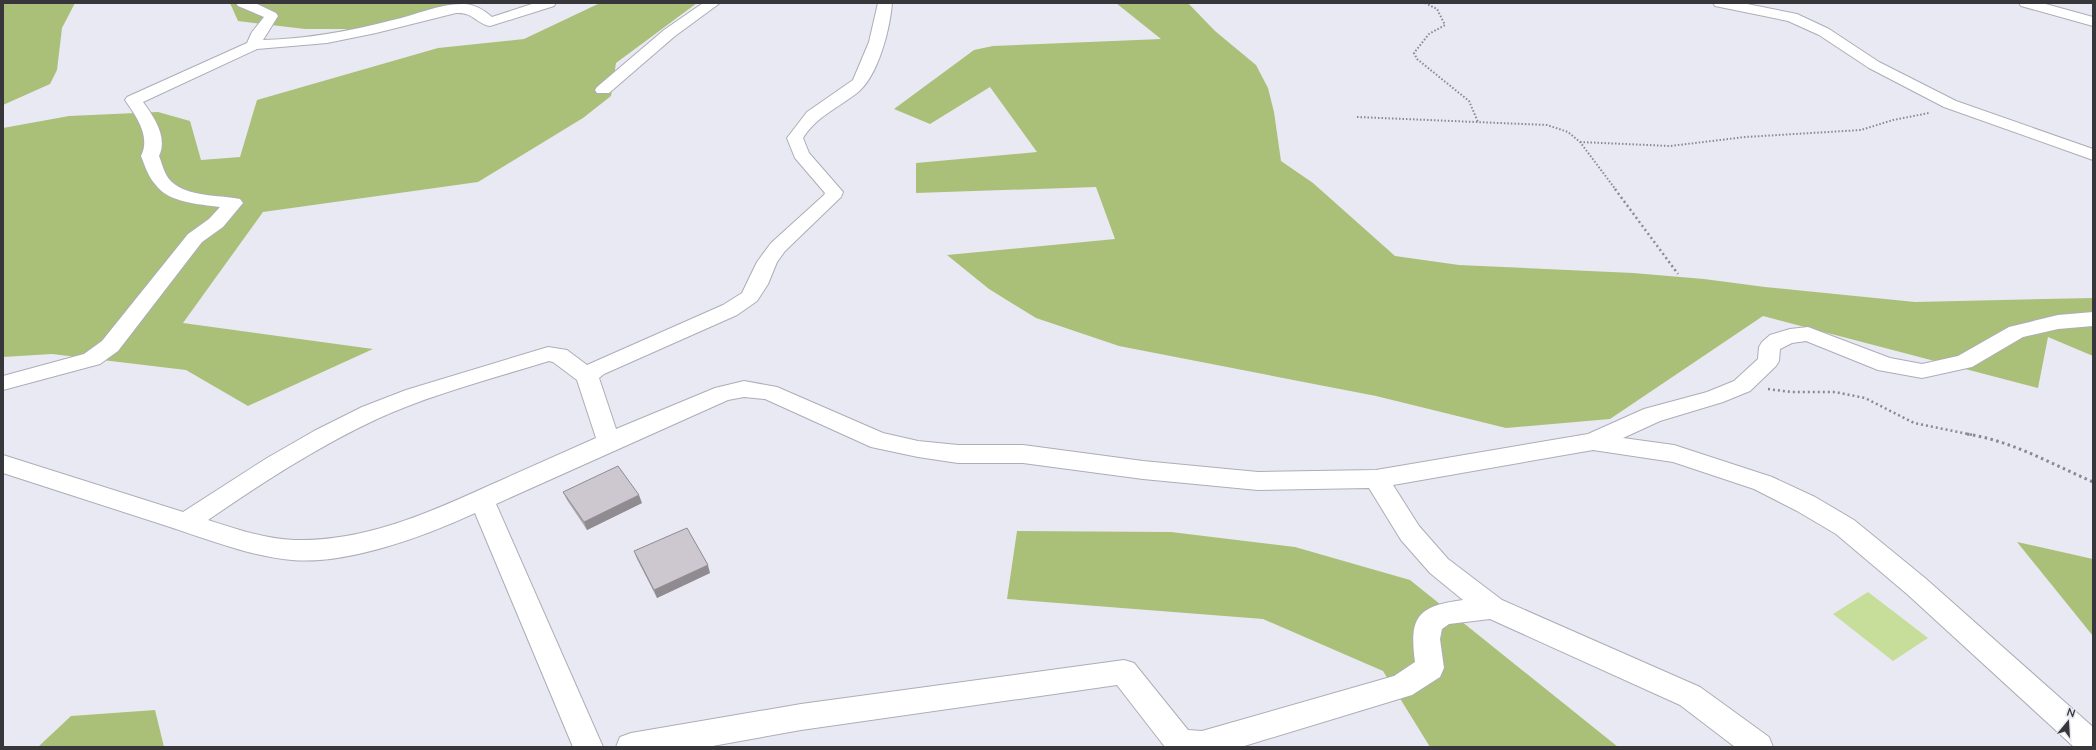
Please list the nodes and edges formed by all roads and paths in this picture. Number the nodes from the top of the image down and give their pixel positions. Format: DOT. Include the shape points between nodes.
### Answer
graph roads {
  1 [pos="243,3"];
  2 [pos="549,3"];
  3 [pos="713,3"];
  4 [pos="885,3"];
  5 [pos="1425,3"];
  6 [pos="1720,3"];
  7 [pos="2026,3"];
  8 [pos="2093,22"];
  9 [pos="254,45"];
  10 [pos="602,90"];
  11 [pos="1950,104"];
  12 [pos="1357,117"];
  13 [pos="1478,122"];
  14 [pos="1580,142"];
  15 [pos="2093,155"];
  16 [pos="1678,274"];
  17 [pos="2093,319"];
  18 [pos="587,376"];
  19 [pos="3,383"];
  20 [pos="1742,386"];
  21 [pos="609,442"];
  22 [pos="1593,442"];
  23 [pos="3,464"];
  24 [pos="1376,479"];
  25 [pos="2093,482"];
  26 [pos="482,500"];
  27 [pos="186,523"];
  28 [pos="1492,608"];
  29 [pos="2093,745"];
  30 [pos="588,747"];
  31 [pos="630,747"];
  32 [pos="1758,747"];
  1 -- 9 [label="street" via="271,16 258,30"];
  2 -- 9 [label="street" via="490,22 474,9 448,10 369,31 288,44"];
  3 -- 10 [label="street" via="667,33 624,74"];
  4 -- 18 [label="street" via="880,27 861,81 803,123 795,138 801,154 834,192 832,197 778,248 767,262 750,297 730,310 596,369"];
  5 -- 13 [label="path" via="1437,9 1445,24 1429,34 1414,53 1417,59 1469,101"];
  6 -- 11 [label="street" via="1792,17 1824,32 1874,65"];
  7 -- 8 [label="street"];
  9 -- 19 [label="street" via="133,100 141,110 152,136 154,147 150,156 162,182 171,190 193,198 234,203 216,223 195,238 110,346 92,359"];
  11 -- 14 [label="path" via="1934,112 1893,120 1861,130 1745,137 1670,146"];
  11 -- 15 [label="street"];
  12 -- 13 [label="path"];
  13 -- 14 [label="path" via="1547,125 1568,132"];
  14 -- 16 [label="path"];
  17 -- 20 [label="street" via="2058,322 2016,332 1964,362 1922,371 1886,365 1808,334 1790,336 1778,340 1770,347 1768,361"];
  18 -- 21 [label="street"];
  18 -- 27 [label="street" via="559,355 548,354 430,390 370,413 326,435 259,473"];
  20 -- 22 [label="street" via="1715,397 1652,415"];
  20 -- 25 [label="path" via="1791,392 1835,392 1865,398 1914,423 1992,439"];
  21 -- 24 [label="street" via="723,393 744,389 769,392 879,441 918,449 958,454 1023,454 1143,470 1258,481"];
  21 -- 26 [label="street"];
  22 -- 24 [label="street"];
  22 -- 29 [label="street" via="1674,454 1763,483 1845,527 1916,586"];
  23 -- 27 [label="street"];
  24 -- 28 [label="street" via="1410,533 1440,566"];
  26 -- 27 [label="street" via="392,534 337,548 293,550 246,542"];
  26 -- 30 [label="street"];
  28 -- 31 [label="street" via="1444,614 1429,623 1426,640 1430,668 1402,686 1202,745 1180,743 1124,672 801,717"];
  28 -- 32 [label="street" via="1690,696"];
}
